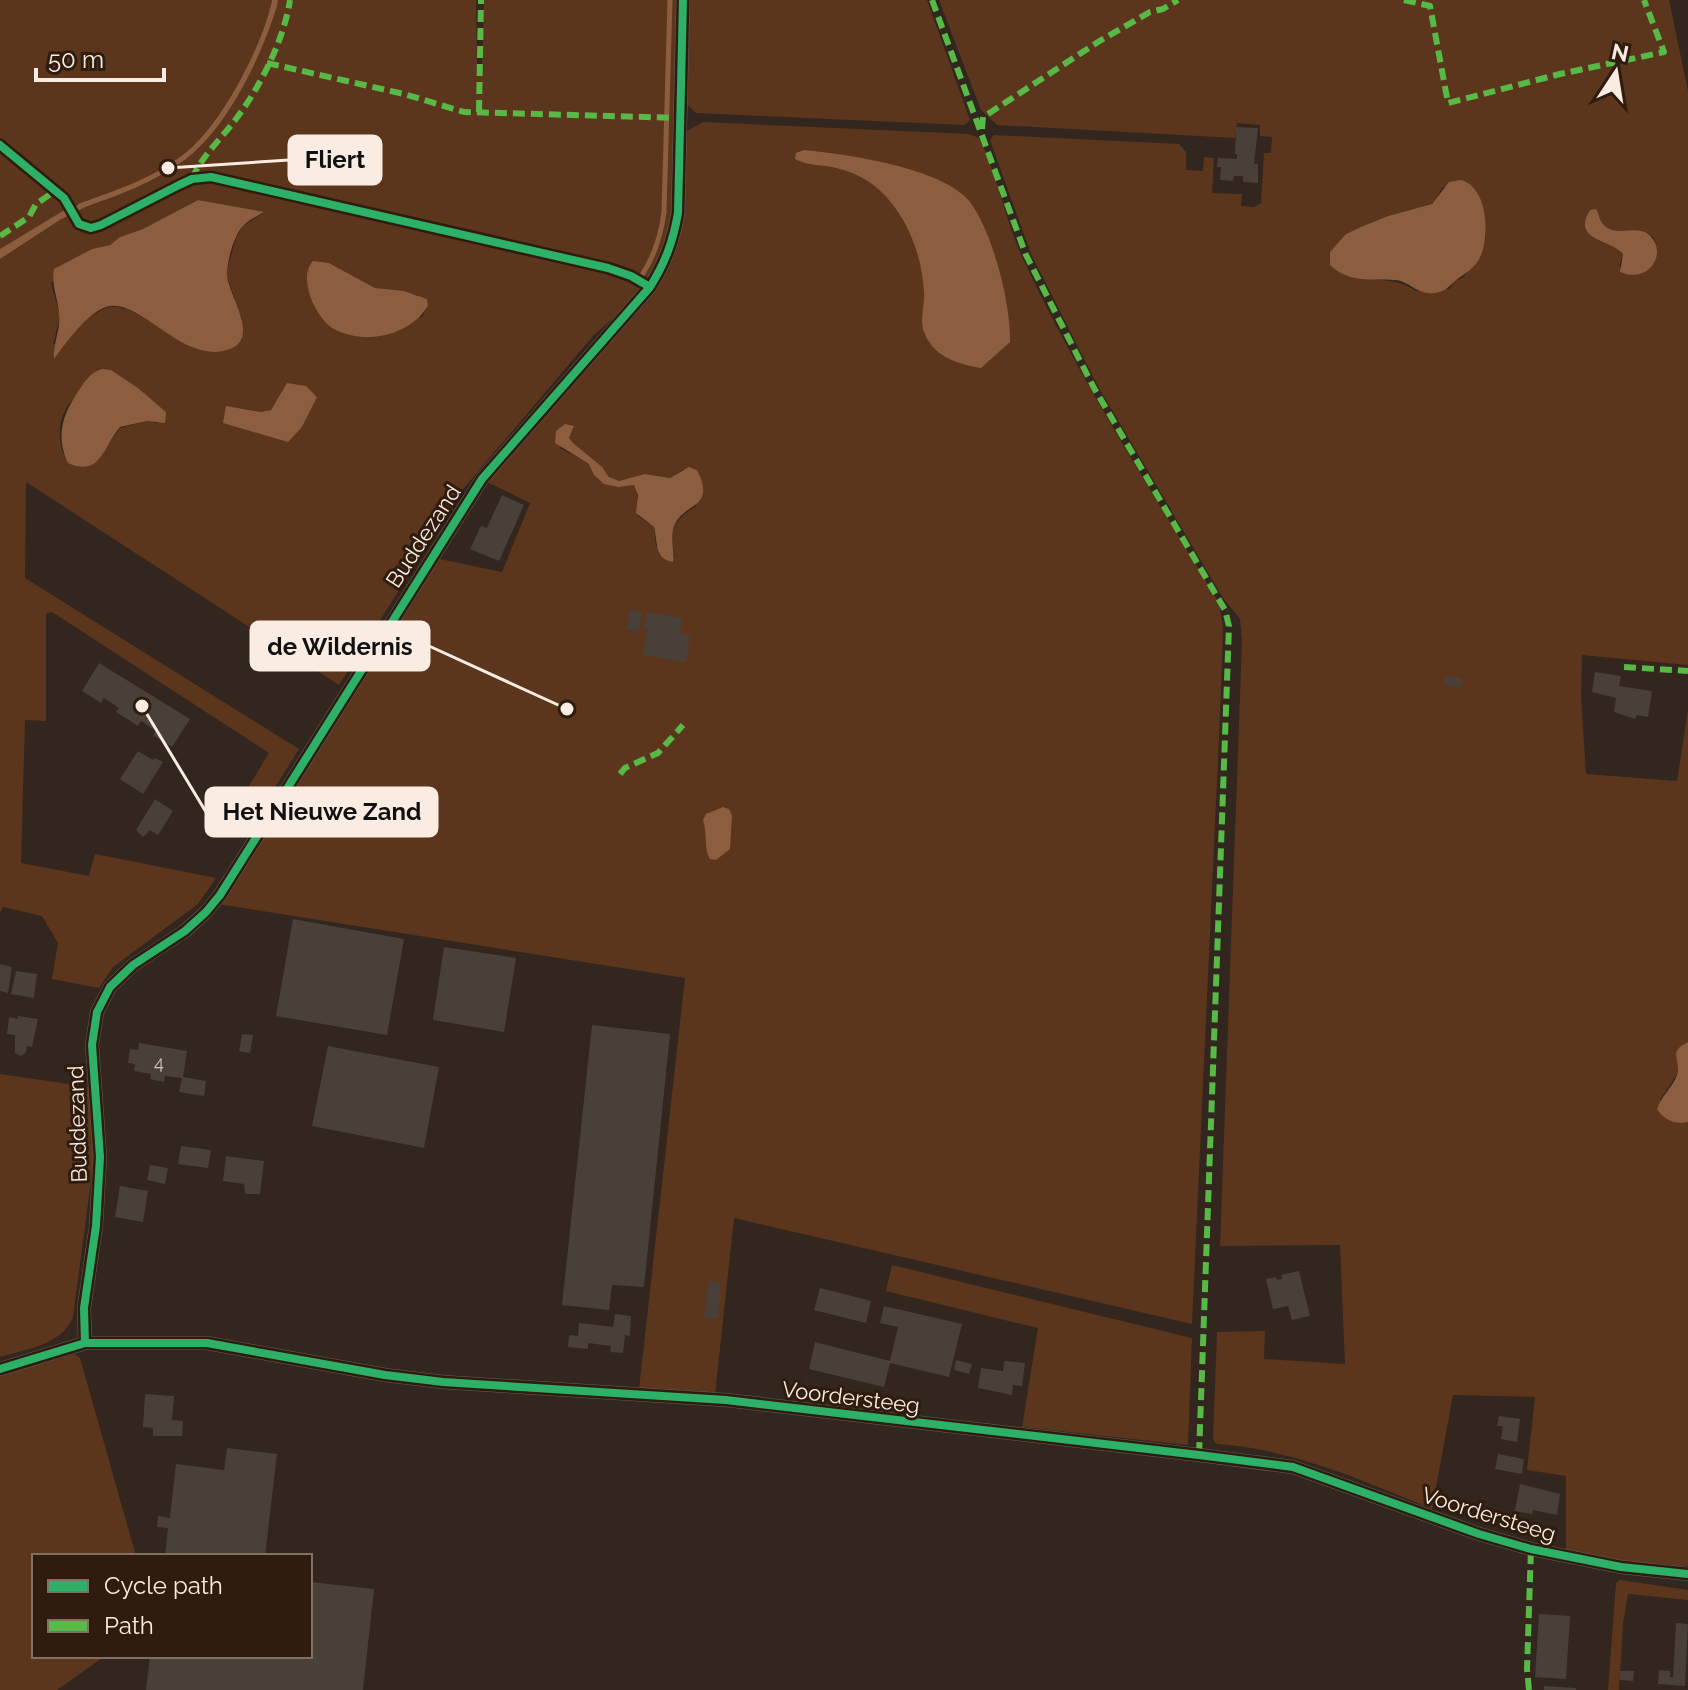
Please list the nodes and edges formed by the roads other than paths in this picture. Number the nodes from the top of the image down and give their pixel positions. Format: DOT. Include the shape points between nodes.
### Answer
graph roads {
  1 [pos="683,0"];
  2 [pos="85,1343"];
  3 [pos="0,1369"];
  4 [pos="1688,1574"];
  1 -- 2 [label="street, Buddezand" via="678,213 662,268 482,479 220,895 185,931 133,965 110,987 97,1012 92,1045 100,1157"];
  2 -- 3 [label="street, Voordersteeg"];
  2 -- 4 [label="street, Voordersteeg" via="207,1343 443,1382 726,1400 1293,1467 1531,1549"];
}
